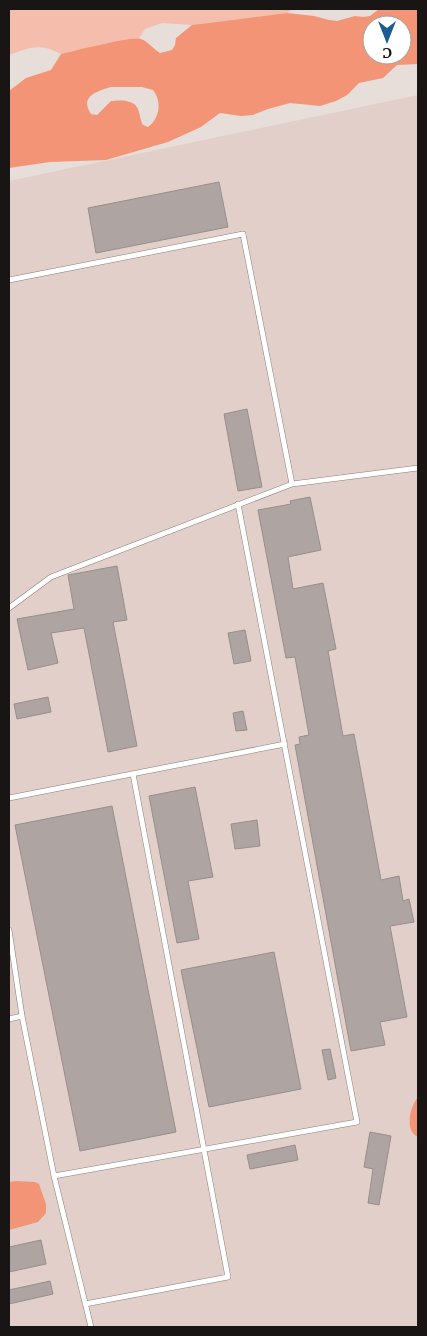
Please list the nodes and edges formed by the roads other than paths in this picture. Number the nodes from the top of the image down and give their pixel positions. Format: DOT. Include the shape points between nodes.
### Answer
graph roads {
  1 [pos="9,280"];
  2 [pos="418,468"];
  3 [pos="292,484"];
  4 [pos="238,504"];
  5 [pos="9,608"];
  6 [pos="284,744"];
  7 [pos="133,774"];
  8 [pos="9,798"];
  9 [pos="9,930"];
  10 [pos="22,1016"];
  11 [pos="9,1019"];
  12 [pos="204,1149"];
  13 [pos="54,1176"];
  14 [pos="86,1304"];
  15 [pos="91,1327"];
  1 -- 3 [label="lane" via="243,234"];
  2 -- 3 [label="lane"];
  3 -- 4 [label="lane"];
  4 -- 5 [label="lane" via="51,577"];
  4 -- 6 [label="lane"];
  6 -- 7 [label="lane"];
  6 -- 12 [label="lane" via="357,1122"];
  7 -- 8 [label="lane"];
  7 -- 12 [label="lane"];
  9 -- 10 [label="lane"];
  10 -- 11 [label="lane"];
  10 -- 13 [label="lane"];
  12 -- 13 [label="lane"];
  12 -- 14 [label="lane" via="228,1277"];
  13 -- 14 [label="lane"];
  14 -- 15 [label="lane"];
}
